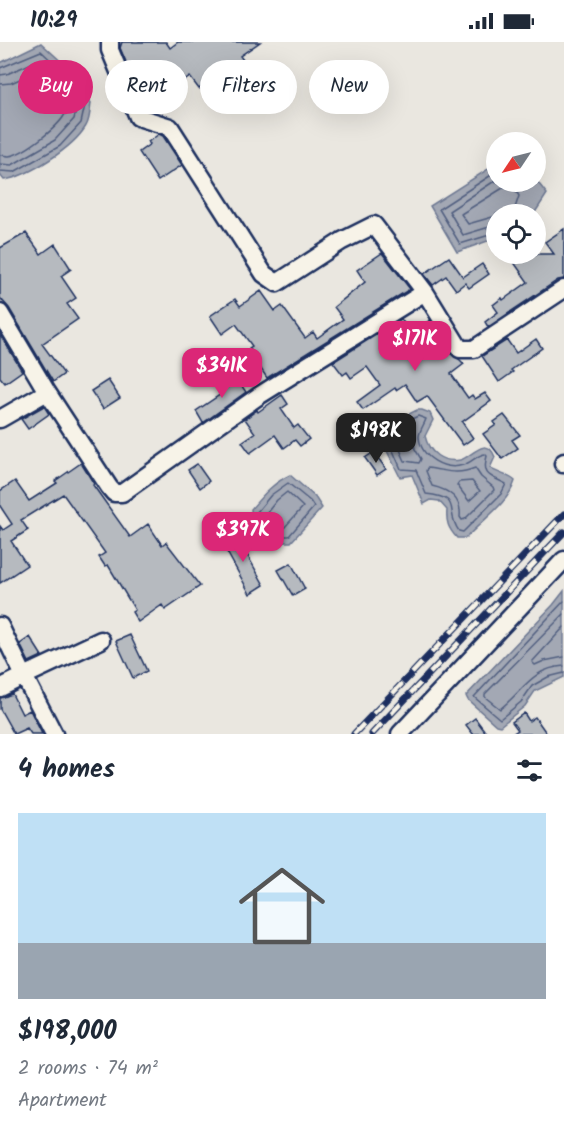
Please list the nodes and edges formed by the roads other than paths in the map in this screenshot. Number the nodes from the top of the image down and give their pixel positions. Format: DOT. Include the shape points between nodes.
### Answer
graph roads {
  1 [pos="110,42"];
  2 [pos="564,289"];
  3 [pos="425,292"];
  4 [pos="0,313"];
  5 [pos="47,392"];
  6 [pos="0,419"];
  7 [pos="564,560"];
  8 [pos="0,626"];
  9 [pos="101,640"];
  10 [pos="24,676"];
  11 [pos="0,688"];
  12 [pos="54,734"];
  13 [pos="400,734"];
  1 -- 3 [label="street" via="138,117 170,128 264,274 277,283 374,225"];
  2 -- 3 [label="street" via="474,349 460,349"];
  3 -- 5 [label="street" via="260,395 122,493 109,487"];
  4 -- 5 [label="street"];
  5 -- 6 [label="street"];
  7 -- 13 [label="street"];
  8 -- 10 [label="street"];
  9 -- 10 [label="street"];
  10 -- 11 [label="street"];
  10 -- 12 [label="street"];
}
